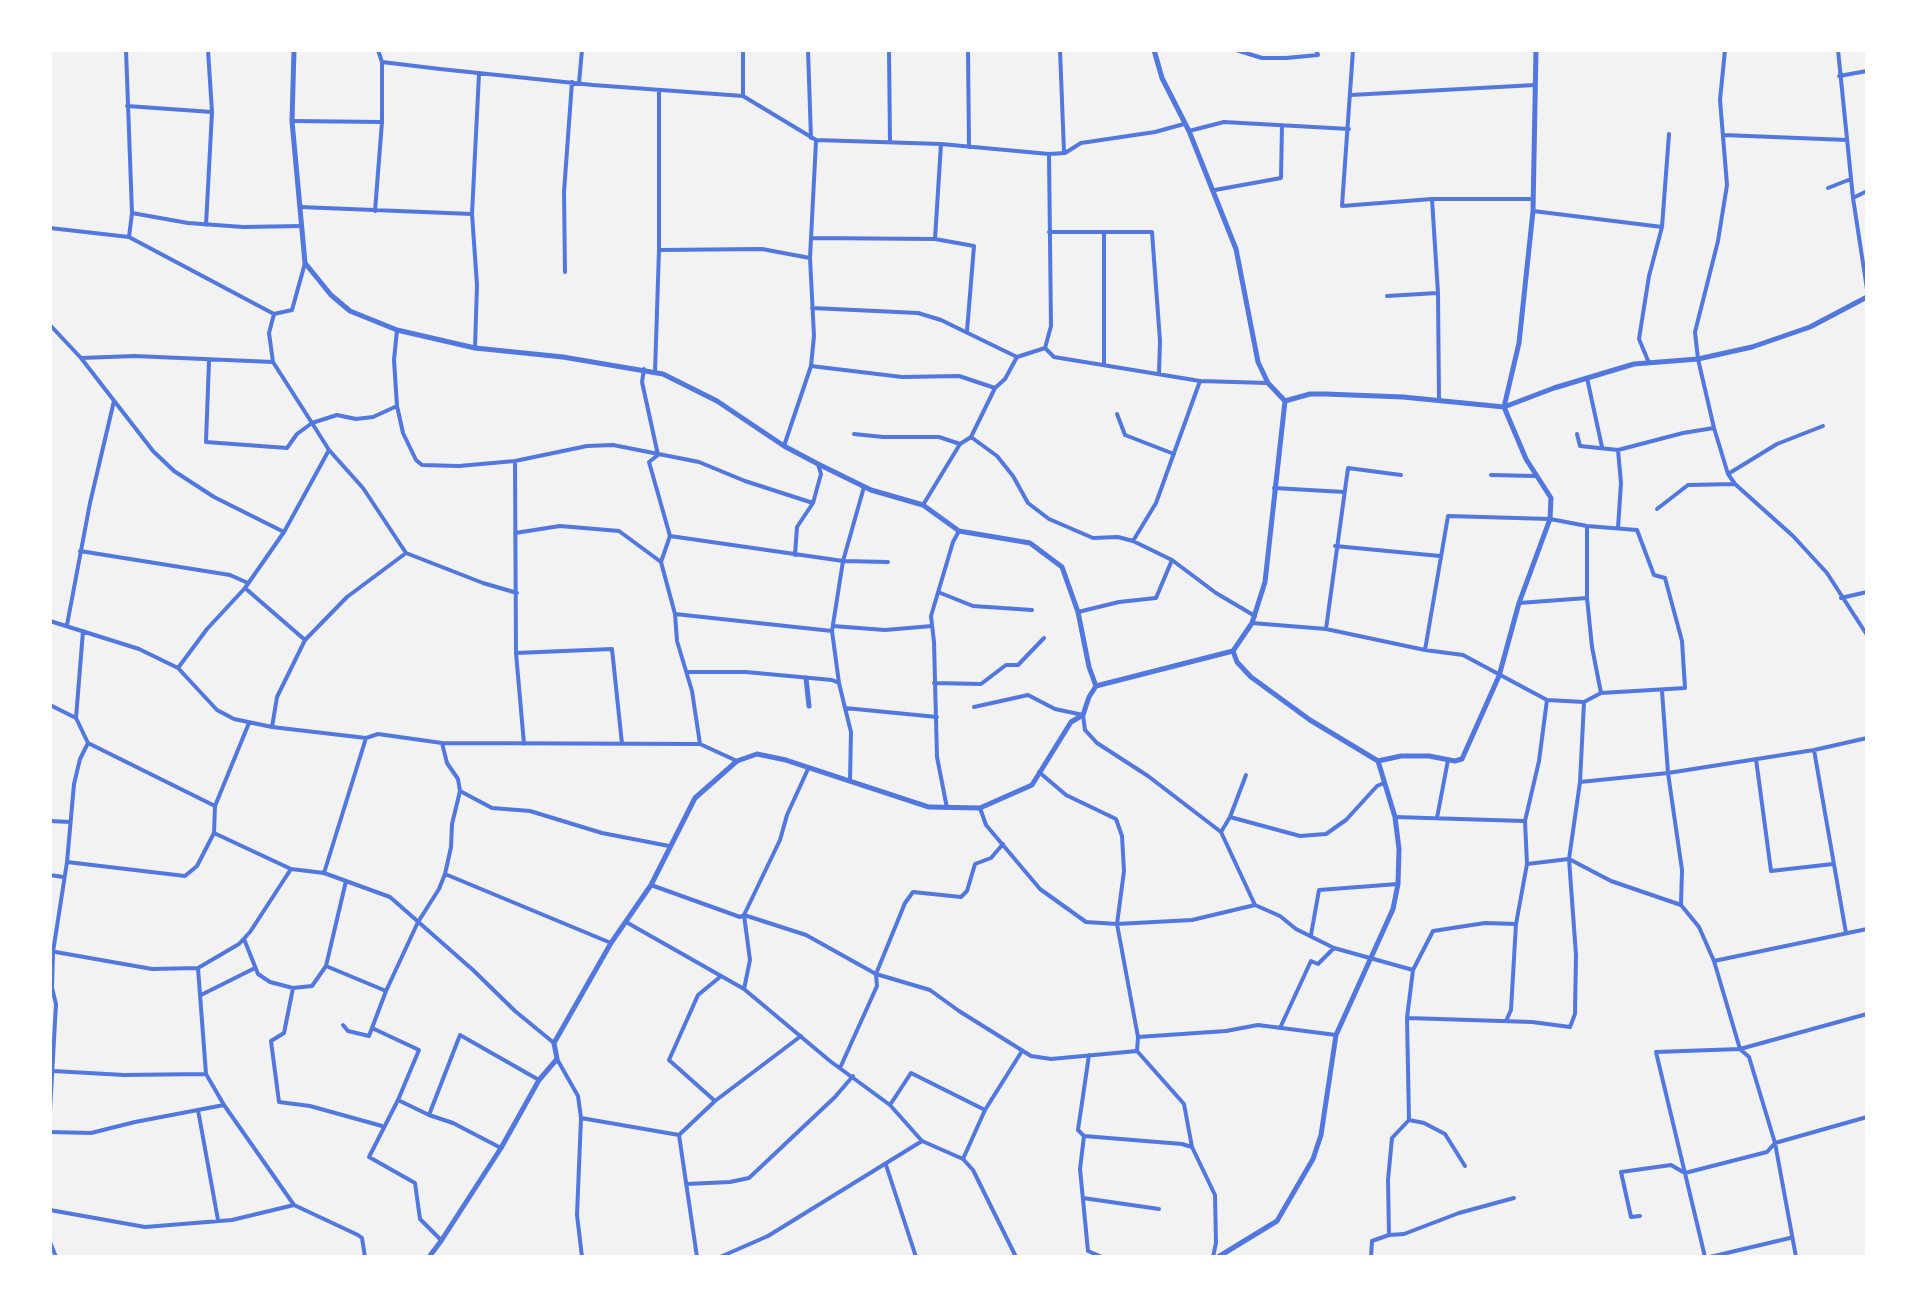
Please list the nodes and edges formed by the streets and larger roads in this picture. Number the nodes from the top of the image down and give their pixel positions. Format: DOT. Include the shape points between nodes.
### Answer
graph roads {
  1 [pos="126,50"];
  2 [pos="208,50"];
  3 [pos="294,50"];
  4 [pos="378,50"];
  5 [pos="582,50"];
  6 [pos="743,50"];
  7 [pos="808,50"];
  8 [pos="889,50"];
  9 [pos="968,50"];
  10 [pos="1060,50"];
  11 [pos="1154,50"];
  12 [pos="1236,50"];
  13 [pos="1316,50"];
  14 [pos="1353,50"];
  15 [pos="1536,50"];
  16 [pos="1725,50"];
  17 [pos="1838,50"];
  18 [pos="382,62"];
  19 [pos="1867,71"];
  20 [pos="479,73"];
  21 [pos="1839,76"];
  22 [pos="572,82"];
  23 [pos="579,83"];
  24 [pos="1535,85"];
  25 [pos="659,90"];
  26 [pos="1351,95"];
  27 [pos="743,96"];
  28 [pos="127,106"];
  29 [pos="212,112"];
  30 [pos="292,121"];
  31 [pos="382,122"];
  32 [pos="1184,124"];
  33 [pos="1282,125"];
  34 [pos="1349,129"];
  35 [pos="1189,131"];
  36 [pos="1669,134"];
  37 [pos="1724,135"];
  38 [pos="813,139"];
  39 [pos="1847,140"];
  40 [pos="890,142"];
  41 [pos="941,144"];
  42 [pos="969,147"];
  43 [pos="1065,153"];
  44 [pos="1049,154"];
  45 [pos="1851,179"];
  46 [pos="1828,188"];
  47 [pos="1215,190"];
  48 [pos="1867,191"];
  49 [pos="1853,198"];
  50 [pos="1432,199"];
  51 [pos="1533,199"];
  52 [pos="300,207"];
  53 [pos="375,211"];
  54 [pos="1533,211"];
  55 [pos="132,213"];
  56 [pos="472,214"];
  57 [pos="206,225"];
  58 [pos="301,226"];
  59 [pos="1662,227"];
  60 [pos="50,228"];
  61 [pos="1049,232"];
  62 [pos="1104,233"];
  63 [pos="129,237"];
  64 [pos="811,238"];
  65 [pos="935,239"];
  66 [pos="659,250"];
  67 [pos="810,258"];
  68 [pos="305,263"];
  69 [pos="565,272"];
  70 [pos="1867,289"];
  71 [pos="1438,293"];
  72 [pos="1387,296"];
  73 [pos="1867,297"];
  74 [pos="812,308"];
  75 [pos="274,314"];
  76 [pos="50,325"];
  77 [pos="397,330"];
  78 [pos="967,333"];
  79 [pos="475,348"];
  80 [pos="1045,348"];
  81 [pos="1017,357"];
  82 [pos="81,358"];
  83 [pos="1698,359"];
  84 [pos="209,361"];
  85 [pos="273,362"];
  86 [pos="1649,363"];
  87 [pos="1104,365"];
  88 [pos="811,366"];
  89 [pos="644,369"];
  90 [pos="655,372"];
  91 [pos="1159,374"];
  92 [pos="1587,378"];
  93 [pos="1200,381"];
  94 [pos="1268,383"];
  95 [pos="995,388"];
  96 [pos="114,400"];
  97 [pos="1285,401"];
  98 [pos="1439,401"];
  99 [pos="397,406"];
  100 [pos="1504,407"];
  101 [pos="1117,414"];
  102 [pos="312,423"];
  103 [pos="1823,426"];
  104 [pos="1714,428"];
  105 [pos="854,434"];
  106 [pos="1577,434"];
  107 [pos="971,437"];
  108 [pos="960,444"];
  109 [pos="784,446"];
  110 [pos="1602,447"];
  111 [pos="329,450"];
  112 [pos="1618,450"];
  113 [pos="1174,454"];
  114 [pos="658,455"];
  115 [pos="515,461"];
  116 [pos="818,464"];
  117 [pos="1728,474"];
  118 [pos="1401,475"];
  119 [pos="1491,475"];
  120 [pos="1535,476"];
  121 [pos="1735,484"];
  122 [pos="864,487"];
  123 [pos="1274,488"];
  124 [pos="1344,492"];
  125 [pos="813,503"];
  126 [pos="923,505"];
  127 [pos="1657,509"];
  128 [pos="1550,519"];
  129 [pos="1587,526"];
  130 [pos="1618,528"];
  131 [pos="959,531"];
  132 [pos="284,532"];
  133 [pos="515,533"];
  134 [pos="670,536"];
  135 [pos="1133,541"];
  136 [pos="1335,546"];
  137 [pos="80,551"];
  138 [pos="406,553"];
  139 [pos="795,555"];
  140 [pos="1440,556"];
  141 [pos="1172,560"];
  142 [pos="843,561"];
  143 [pos="661,562"];
  144 [pos="888,562"];
  145 [pos="246,585"];
  146 [pos="938,592"];
  147 [pos="1867,592"];
  148 [pos="517,593"];
  149 [pos="1587,598"];
  150 [pos="1841,598"];
  151 [pos="1519,603"];
  152 [pos="1032,610"];
  153 [pos="1078,612"];
  154 [pos="675,614"];
  155 [pos="1253,619"];
  156 [pos="50,621"];
  157 [pos="67,625"];
  158 [pos="932,626"];
  159 [pos="833,629"];
  160 [pos="1326,629"];
  161 [pos="83,631"];
  162 [pos="1867,635"];
  163 [pos="1044,638"];
  164 [pos="305,640"];
  165 [pos="1425,650"];
  166 [pos="1233,651"];
  167 [pos="516,653"];
  168 [pos="178,668"];
  169 [pos="688,672"];
  170 [pos="1499,676"];
  171 [pos="806,678"];
  172 [pos="839,683"];
  173 [pos="934,683"];
  174 [pos="1096,686"];
  175 [pos="1662,691"];
  176 [pos="1601,693"];
  177 [pos="1547,700"];
  178 [pos="1584,702"];
  179 [pos="50,705"];
  180 [pos="809,706"];
  181 [pos="974,707"];
  182 [pos="845,708"];
  183 [pos="1083,715"];
  184 [pos="937,717"];
  185 [pos="76,718"];
  186 [pos="249,723"];
  187 [pos="272,727"];
  188 [pos="366,738"];
  189 [pos="1867,738"];
  190 [pos="88,743"];
  191 [pos="442,743"];
  192 [pos="524,744"];
  193 [pos="622,744"];
  194 [pos="700,744"];
  195 [pos="1814,750"];
  196 [pos="1756,759"];
  197 [pos="1448,760"];
  198 [pos="737,761"];
  199 [pos="1378,761"];
  200 [pos="808,769"];
  201 [pos="1039,772"];
  202 [pos="1668,773"];
  203 [pos="1246,775"];
  204 [pos="850,782"];
  205 [pos="1580,782"];
  206 [pos="1384,783"];
  207 [pos="460,791"];
  208 [pos="215,806"];
  209 [pos="947,808"];
  210 [pos="980,808"];
  211 [pos="1230,817"];
  212 [pos="1395,817"];
  213 [pos="1437,818"];
  214 [pos="50,821"];
  215 [pos="1525,821"];
  216 [pos="70,822"];
  217 [pos="1221,832"];
  218 [pos="214,833"];
  219 [pos="1003,844"];
  220 [pos="669,846"];
  221 [pos="1569,859"];
  222 [pos="67,862"];
  223 [pos="1527,864"];
  224 [pos="1833,864"];
  225 [pos="291,869"];
  226 [pos="324,873"];
  227 [pos="445,874"];
  228 [pos="50,875"];
  229 [pos="64,877"];
  230 [pos="346,881"];
  231 [pos="1398,884"];
  232 [pos="651,885"];
  233 [pos="1255,905"];
  234 [pos="1681,905"];
  235 [pos="744,915"];
  236 [pos="418,922"];
  237 [pos="626,922"];
  238 [pos="1117,924"];
  239 [pos="1516,924"];
  240 [pos="1867,929"];
  241 [pos="1846,933"];
  242 [pos="1311,935"];
  243 [pos="244,939"];
  244 [pos="611,943"];
  245 [pos="1334,948"];
  246 [pos="52,951"];
  247 [pos="1372,957"];
  248 [pos="1714,961"];
  249 [pos="326,966"];
  250 [pos="198,968"];
  251 [pos="255,968"];
  252 [pos="1413,970"];
  253 [pos="876,974"];
  254 [pos="720,977"];
  255 [pos="293,988"];
  256 [pos="744,989"];
  257 [pos="386,991"];
  258 [pos="201,995"];
  259 [pos="1867,1014"];
  260 [pos="1407,1018"];
  261 [pos="1506,1021"];
  262 [pos="343,1025"];
  263 [pos="372,1028"];
  264 [pos="1280,1028"];
  265 [pos="1336,1035"];
  266 [pos="801,1036"];
  267 [pos="1138,1037"];
  268 [pos="554,1043"];
  269 [pos="1740,1049"];
  270 [pos="1022,1051"];
  271 [pos="1137,1051"];
  272 [pos="1089,1055"];
  273 [pos="557,1059"];
  274 [pos="840,1068"];
  275 [pos="53,1071"];
  276 [pos="206,1074"];
  277 [pos="853,1076"];
  278 [pos="539,1080"];
  279 [pos="398,1100"];
  280 [pos="715,1101"];
  281 [pos="224,1105"];
  282 [pos="890,1105"];
  283 [pos="198,1110"];
  284 [pos="985,1110"];
  285 [pos="50,1111"];
  286 [pos="429,1115"];
  287 [pos="1867,1117"];
  288 [pos="581,1118"];
  289 [pos="1409,1120"];
  290 [pos="383,1126"];
  291 [pos="50,1132"];
  292 [pos="679,1135"];
  293 [pos="1084,1136"];
  294 [pos="922,1141"];
  295 [pos="1775,1143"];
  296 [pos="1192,1147"];
  297 [pos="501,1148"];
  298 [pos="963,1159"];
  299 [pos="886,1165"];
  300 [pos="1465,1166"];
  301 [pos="1685,1173"];
  302 [pos="686,1184"];
  303 [pos="1083,1198"];
  304 [pos="1514,1198"];
  305 [pos="294,1205"];
  306 [pos="1159,1209"];
  307 [pos="50,1210"];
  308 [pos="1640,1216"];
  309 [pos="218,1220"];
  310 [pos="1389,1235"];
  311 [pos="1791,1238"];
  312 [pos="441,1241"];
  313 [pos="50,1242"];
  314 [pos="56,1257"];
  315 [pos="365,1257"];
  316 [pos="429,1257"];
  317 [pos="582,1257"];
  318 [pos="697,1257"];
  319 [pos="720,1257"];
  320 [pos="916,1257"];
  321 [pos="1016,1257"];
  322 [pos="1102,1257"];
  323 [pos="1215,1257"];
  324 [pos="1371,1257"];
  325 [pos="1708,1257"];
  326 [pos="1796,1257"];
  1 -- 28 [label="street"];
  2 -- 29 [label="street"];
  3 -- 30 [label="street"];
  4 -- 18 [label="street"];
  5 -- 23 [label="street"];
  6 -- 27 [label="street"];
  7 -- 38 [label="street"];
  8 -- 40 [label="street"];
  9 -- 42 [label="street"];
  10 -- 43 [label="street"];
  11 -- 32 [label="street"];
  12 -- 13 [label="street" via="1272,58 1318,55"];
  14 -- 26 [label="street"];
  15 -- 24 [label="street"];
  16 -- 37 [label="street" via="1720,100"];
  17 -- 21 [label="street"];
  18 -- 20 [label="street"];
  18 -- 31 [label="street"];
  19 -- 21 [label="street"];
  20 -- 22 [label="street"];
  20 -- 56 [label="street"];
  21 -- 39 [label="street"];
  22 -- 23 [label="street"];
  22 -- 69 [label="street"];
  23 -- 25 [label="street"];
  24 -- 26 [label="street"];
  24 -- 51 [label="street"];
  25 -- 27 [label="street"];
  25 -- 66 [label="street"];
  26 -- 34 [label="street"];
  27 -- 38 [label="street"];
  28 -- 29 [label="street"];
  28 -- 55 [label="street"];
  29 -- 57 [label="street"];
  30 -- 31 [label="street"];
  30 -- 52 [label="street"];
  31 -- 53 [label="street"];
  32 -- 35 [label="street"];
  32 -- 43 [label="street" via="1081,143"];
  33 -- 34 [label="street"];
  33 -- 35 [label="street" via="1224,122"];
  33 -- 47 [label="street" via="1281,178"];
  34 -- 50 [label="street" via="1342,206"];
  35 -- 47 [label="street"];
  36 -- 59 [label="street"];
  37 -- 39 [label="street"];
  37 -- 83 [label="street" via="1727,185 1695,332"];
  38 -- 40 [label="street"];
  38 -- 64 [label="street"];
  39 -- 45 [label="street"];
  40 -- 41 [label="street"];
  41 -- 42 [label="street"];
  41 -- 65 [label="street"];
  42 -- 44 [label="street"];
  43 -- 44 [label="street"];
  44 -- 61 [label="street"];
  45 -- 46 [label="street"];
  45 -- 49 [label="street"];
  47 -- 94 [label="street" via="1236,249 1258,362"];
  48 -- 49 [label="street"];
  49 -- 70 [label="street"];
  50 -- 51 [label="street"];
  50 -- 71 [label="street"];
  51 -- 54 [label="street"];
  52 -- 53 [label="street"];
  52 -- 58 [label="street"];
  53 -- 56 [label="street"];
  54 -- 59 [label="street"];
  54 -- 100 [label="street" via="1519,343"];
  55 -- 57 [label="street"];
  55 -- 63 [label="street"];
  56 -- 79 [label="street"];
  57 -- 58 [label="street"];
  58 -- 68 [label="street"];
  59 -- 86 [label="street" via="1639,339"];
  60 -- 63 [label="street"];
  61 -- 62 [label="street"];
  61 -- 80 [label="street" via="1051,326"];
  62 -- 87 [label="street"];
  62 -- 91 [label="street" via="1152,232"];
  63 -- 75 [label="street"];
  64 -- 65 [label="street"];
  64 -- 67 [label="street"];
  65 -- 78 [label="street" via="974,246"];
  66 -- 67 [label="street" via="762,249"];
  66 -- 90 [label="street"];
  67 -- 74 [label="street"];
  68 -- 75 [label="street" via="292,310"];
  68 -- 77 [label="street" via="350,311"];
  71 -- 72 [label="street"];
  71 -- 98 [label="street"];
  73 -- 83 [label="street" via="1810,327"];
  74 -- 78 [label="street" via="918,313"];
  74 -- 88 [label="street"];
  75 -- 85 [label="street" via="269,333"];
  76 -- 82 [label="street"];
  77 -- 79 [label="street"];
  77 -- 99 [label="street"];
  78 -- 81 [label="street"];
  79 -- 89 [label="street"];
  80 -- 81 [label="street"];
  80 -- 87 [label="street" via="1054,357"];
  81 -- 95 [label="street"];
  82 -- 84 [label="street"];
  82 -- 96 [label="street"];
  83 -- 86 [label="street"];
  83 -- 104 [label="street"];
  84 -- 85 [label="street"];
  84 -- 102 [label="street" via="206,442 287,448"];
  85 -- 102 [label="street"];
  86 -- 92 [label="street"];
  87 -- 91 [label="street"];
  88 -- 95 [label="street" via="902,377 959,376"];
  88 -- 109 [label="street"];
  89 -- 90 [label="street"];
  89 -- 114 [label="street" via="642,382"];
  90 -- 109 [label="street" via="717,401"];
  91 -- 93 [label="street"];
  92 -- 100 [label="street"];
  92 -- 110 [label="street"];
  93 -- 94 [label="street"];
  93 -- 113 [label="street"];
  94 -- 97 [label="street"];
  95 -- 107 [label="street"];
  96 -- 132 [label="street" via="174,471"];
  96 -- 137 [label="street"];
  97 -- 98 [label="street" via="1310,394"];
  97 -- 123 [label="street"];
  98 -- 100 [label="street"];
  99 -- 102 [label="street" via="373,417 337,415"];
  99 -- 115 [label="street" via="403,433 422,465"];
  100 -- 120 [label="street"];
  101 -- 113 [label="street" via="1125,435"];
  102 -- 111 [label="street"];
  103 -- 117 [label="street" via="1777,444"];
  104 -- 112 [label="street"];
  104 -- 117 [label="street"];
  105 -- 108 [label="street" via="939,437"];
  106 -- 110 [label="street" via="1580,446"];
  107 -- 108 [label="street"];
  107 -- 135 [label="street" via="997,456 1028,503 1049,519 1093,538"];
  108 -- 126 [label="street"];
  109 -- 116 [label="street"];
  110 -- 112 [label="street"];
  111 -- 132 [label="street"];
  111 -- 138 [label="street" via="363,488"];
  112 -- 130 [label="street"];
  113 -- 135 [label="street" via="1156,503"];
  114 -- 115 [label="street" via="613,445 587,446"];
  114 -- 125 [label="street" via="699,462"];
  114 -- 134 [label="street" via="649,462"];
  115 -- 133 [label="street"];
  116 -- 122 [label="street"];
  116 -- 125 [label="street" via="821,474"];
  117 -- 121 [label="street"];
  118 -- 124 [label="street" via="1348,468"];
  119 -- 120 [label="street"];
  120 -- 128 [label="street" via="1551,498"];
  121 -- 127 [label="street" via="1688,485"];
  121 -- 150 [label="street" via="1793,536 1827,573"];
  122 -- 126 [label="street"];
  122 -- 142 [label="street"];
  123 -- 124 [label="street"];
  123 -- 155 [label="street" via="1265,582"];
  124 -- 136 [label="street"];
  125 -- 139 [label="street" via="797,527"];
  126 -- 131 [label="street"];
  128 -- 129 [label="street"];
  128 -- 140 [label="street" via="1448,516"];
  128 -- 151 [label="street"];
  129 -- 130 [label="street"];
  129 -- 149 [label="street"];
  130 -- 175 [label="street" via="1637,530 1654,575 1665,578 1682,641 1685,688"];
  131 -- 146 [label="street"];
  131 -- 153 [label="street" via="1030,543 1044,552 1062,567"];
  132 -- 145 [label="street"];
  133 -- 143 [label="street" via="560,526 619,531"];
  133 -- 148 [label="street"];
  134 -- 139 [label="street"];
  134 -- 143 [label="street"];
  135 -- 141 [label="street"];
  136 -- 140 [label="street"];
  136 -- 160 [label="street"];
  137 -- 145 [label="street" via="230,575"];
  137 -- 157 [label="street"];
  138 -- 148 [label="street"];
  138 -- 164 [label="street" via="347,597"];
  139 -- 142 [label="street"];
  140 -- 165 [label="street"];
  141 -- 153 [label="street" via="1156,598"];
  141 -- 155 [label="street"];
  142 -- 144 [label="street"];
  142 -- 159 [label="street"];
  143 -- 154 [label="street"];
  145 -- 164 [label="street"];
  145 -- 168 [label="street"];
  146 -- 152 [label="street" via="973,606"];
  146 -- 158 [label="street"];
  147 -- 150 [label="street"];
  148 -- 167 [label="street"];
  149 -- 151 [label="street"];
  149 -- 176 [label="street"];
  150 -- 162 [label="street"];
  151 -- 170 [label="street"];
  153 -- 174 [label="street"];
  154 -- 159 [label="street"];
  154 -- 169 [label="street"];
  155 -- 160 [label="street"];
  155 -- 166 [label="street"];
  156 -- 157 [label="street"];
  157 -- 161 [label="street"];
  158 -- 159 [label="street"];
  158 -- 173 [label="street"];
  159 -- 172 [label="street"];
  160 -- 165 [label="street"];
  161 -- 168 [label="street"];
  161 -- 185 [label="street"];
  163 -- 173 [label="street" via="1018,665 1006,665 981,684"];
  164 -- 187 [label="street" via="277,697"];
  165 -- 170 [label="street" via="1463,655"];
  166 -- 174 [label="street"];
  166 -- 199 [label="street" via="1251,677"];
  167 -- 192 [label="street"];
  167 -- 193 [label="street" via="612,649"];
  168 -- 186 [label="street" via="217,710"];
  169 -- 171 [label="street"];
  169 -- 194 [label="street"];
  170 -- 177 [label="street"];
  170 -- 197 [label="street" via="1462,759"];
  171 -- 172 [label="street"];
  171 -- 180 [label="street"];
  172 -- 182 [label="street"];
  173 -- 184 [label="street"];
  174 -- 183 [label="street"];
  175 -- 176 [label="street"];
  175 -- 202 [label="street"];
  176 -- 178 [label="street"];
  177 -- 178 [label="street"];
  177 -- 215 [label="street"];
  178 -- 205 [label="street"];
  179 -- 185 [label="street"];
  181 -- 183 [label="street" via="1028,695"];
  182 -- 184 [label="street"];
  182 -- 204 [label="street" via="851,732"];
  183 -- 201 [label="street" via="1071,722"];
  183 -- 217 [label="street" via="1085,730 1097,743"];
  184 -- 209 [label="street" via="937,757"];
  185 -- 190 [label="street"];
  186 -- 187 [label="street"];
  186 -- 208 [label="street"];
  187 -- 188 [label="street"];
  188 -- 191 [label="street" via="378,734"];
  188 -- 226 [label="street"];
  189 -- 195 [label="street"];
  190 -- 208 [label="street"];
  190 -- 216 [label="street" via="74,784"];
  191 -- 192 [label="street"];
  191 -- 207 [label="street"];
  192 -- 193 [label="street"];
  193 -- 194 [label="street"];
  194 -- 198 [label="street"];
  195 -- 196 [label="street"];
  195 -- 224 [label="street"];
  196 -- 202 [label="street"];
  196 -- 224 [label="street" via="1771,871"];
  197 -- 199 [label="street" via="1401,756"];
  197 -- 213 [label="street"];
  198 -- 200 [label="street" via="757,754"];
  198 -- 220 [label="street" via="695,798"];
  199 -- 206 [label="street"];
  200 -- 204 [label="street"];
  200 -- 235 [label="street"];
  201 -- 210 [label="street" via="1032,785"];
  201 -- 238 [label="street" via="1066,795 1116,819 1124,871"];
  202 -- 205 [label="street"];
  202 -- 234 [label="street" via="1682,870"];
  203 -- 211 [label="street"];
  204 -- 209 [label="street"];
  205 -- 221 [label="street"];
  206 -- 211 [label="street" via="1326,834 1300,836"];
  206 -- 212 [label="street"];
  207 -- 220 [label="street" via="492,808 530,811"];
  207 -- 227 [label="street"];
  208 -- 218 [label="street"];
  209 -- 210 [label="street"];
  210 -- 219 [label="street" via="986,825"];
  211 -- 217 [label="street"];
  212 -- 213 [label="street"];
  212 -- 231 [label="street"];
  213 -- 215 [label="street"];
  214 -- 216 [label="street"];
  215 -- 223 [label="street"];
  216 -- 222 [label="street"];
  217 -- 233 [label="street"];
  218 -- 222 [label="street" via="197,866 185,876"];
  218 -- 225 [label="street"];
  219 -- 238 [label="street" via="1040,889 1074,914 1086,922"];
  219 -- 253 [label="street" via="991,858 975,864 961,897 913,892"];
  220 -- 232 [label="street"];
  221 -- 223 [label="street"];
  221 -- 234 [label="street" via="1611,881"];
  221 -- 261 [label="street" via="1576,955 1570,1027"];
  222 -- 229 [label="street"];
  223 -- 239 [label="street"];
  224 -- 241 [label="street"];
  225 -- 226 [label="street"];
  225 -- 243 [label="street"];
  226 -- 230 [label="street"];
  227 -- 236 [label="street"];
  227 -- 244 [label="street"];
  228 -- 229 [label="street"];
  229 -- 246 [label="street"];
  230 -- 236 [label="street" via="390,897"];
  230 -- 249 [label="street"];
  231 -- 242 [label="street" via="1319,890"];
  231 -- 247 [label="street"];
  232 -- 235 [label="street"];
  232 -- 237 [label="street"];
  233 -- 238 [label="street" via="1192,920"];
  233 -- 242 [label="street"];
  234 -- 248 [label="street" via="1699,927"];
  235 -- 253 [label="street" via="806,935"];
  235 -- 256 [label="street" via="750,960"];
  236 -- 257 [label="street"];
  236 -- 268 [label="street"];
  237 -- 244 [label="street"];
  237 -- 254 [label="street"];
  238 -- 267 [label="street"];
  239 -- 252 [label="street" via="1433,931"];
  239 -- 261 [label="street"];
  240 -- 241 [label="street"];
  241 -- 248 [label="street"];
  242 -- 245 [label="street"];
  243 -- 250 [label="street"];
  243 -- 251 [label="street"];
  244 -- 268 [label="street"];
  245 -- 247 [label="street"];
  245 -- 264 [label="street" via="1318,964 1311,961"];
  246 -- 250 [label="street" via="152,969"];
  246 -- 275 [label="street"];
  247 -- 252 [label="street"];
  247 -- 265 [label="street"];
  248 -- 269 [label="street"];
  249 -- 255 [label="street" via="312,986"];
  249 -- 257 [label="street"];
  250 -- 258 [label="street"];
  251 -- 255 [label="street" via="270,982"];
  251 -- 258 [label="street"];
  252 -- 260 [label="street"];
  253 -- 270 [label="street" via="930,990"];
  253 -- 274 [label="street" via="877,986"];
  254 -- 256 [label="street"];
  254 -- 280 [label="street" via="698,995 669,1060"];
  255 -- 290 [label="street" via="284,1033 271,1041 279,1102"];
  256 -- 266 [label="street"];
  257 -- 263 [label="street"];
  258 -- 276 [label="street"];
  259 -- 269 [label="street"];
  260 -- 261 [label="street"];
  260 -- 289 [label="street"];
  262 -- 263 [label="street" via="369,1036"];
  263 -- 279 [label="street" via="419,1050"];
  264 -- 265 [label="street"];
  264 -- 267 [label="street" via="1258,1025"];
  265 -- 323 [label="street" via="1321,1135 1300,1183 1277,1221"];
  266 -- 274 [label="street"];
  266 -- 280 [label="street"];
  267 -- 271 [label="street"];
  268 -- 273 [label="street"];
  269 -- 295 [label="street" via="1749,1057"];
  269 -- 301 [label="street" via="1656,1052"];
  270 -- 272 [label="street" via="1051,1059"];
  270 -- 284 [label="street"];
  271 -- 272 [label="street"];
  271 -- 296 [label="street" via="1184,1104"];
  272 -- 293 [label="street" via="1078,1130"];
  273 -- 278 [label="street"];
  273 -- 288 [label="street" via="578,1096"];
  274 -- 277 [label="street"];
  275 -- 276 [label="street"];
  275 -- 285 [label="street"];
  276 -- 281 [label="street"];
  277 -- 282 [label="street"];
  277 -- 302 [label="street" via="749,1178"];
  278 -- 286 [label="street" via="460,1035"];
  278 -- 297 [label="street"];
  279 -- 286 [label="street"];
  279 -- 290 [label="street"];
  280 -- 292 [label="street"];
  281 -- 283 [label="street"];
  281 -- 305 [label="street"];
  282 -- 284 [label="street" via="911,1073"];
  282 -- 294 [label="street"];
  283 -- 291 [label="street" via="91,1133"];
  283 -- 309 [label="street"];
  284 -- 298 [label="street"];
  286 -- 297 [label="street"];
  287 -- 295 [label="street"];
  288 -- 292 [label="street"];
  288 -- 317 [label="street" via="577,1215"];
  289 -- 300 [label="street" via="1445,1134"];
  289 -- 310 [label="street" via="1392,1138"];
  290 -- 312 [label="street" via="369,1157 415,1183 420,1219"];
  292 -- 302 [label="street"];
  293 -- 296 [label="street"];
  293 -- 303 [label="street"];
  294 -- 298 [label="street"];
  294 -- 299 [label="street"];
  295 -- 301 [label="street" via="1767,1152"];
  295 -- 311 [label="street"];
  296 -- 323 [label="street" via="1215,1195"];
  297 -- 312 [label="street"];
  298 -- 321 [label="street"];
  299 -- 319 [label="street" via="768,1236"];
  299 -- 320 [label="street"];
  301 -- 308 [label="street" via="1671,1165 1621,1172 1631,1217"];
  301 -- 325 [label="street"];
  302 -- 318 [label="street"];
  303 -- 306 [label="street"];
  303 -- 322 [label="street" via="1088,1251"];
  304 -- 310 [label="street"];
  305 -- 309 [label="street"];
  305 -- 315 [label="street" via="358,1235"];
  307 -- 309 [label="street" via="145,1227"];
  310 -- 324 [label="street" via="1372,1241"];
  311 -- 325 [label="street"];
  311 -- 326 [label="street"];
  312 -- 316 [label="street"];
  313 -- 314 [label="street"];
}
